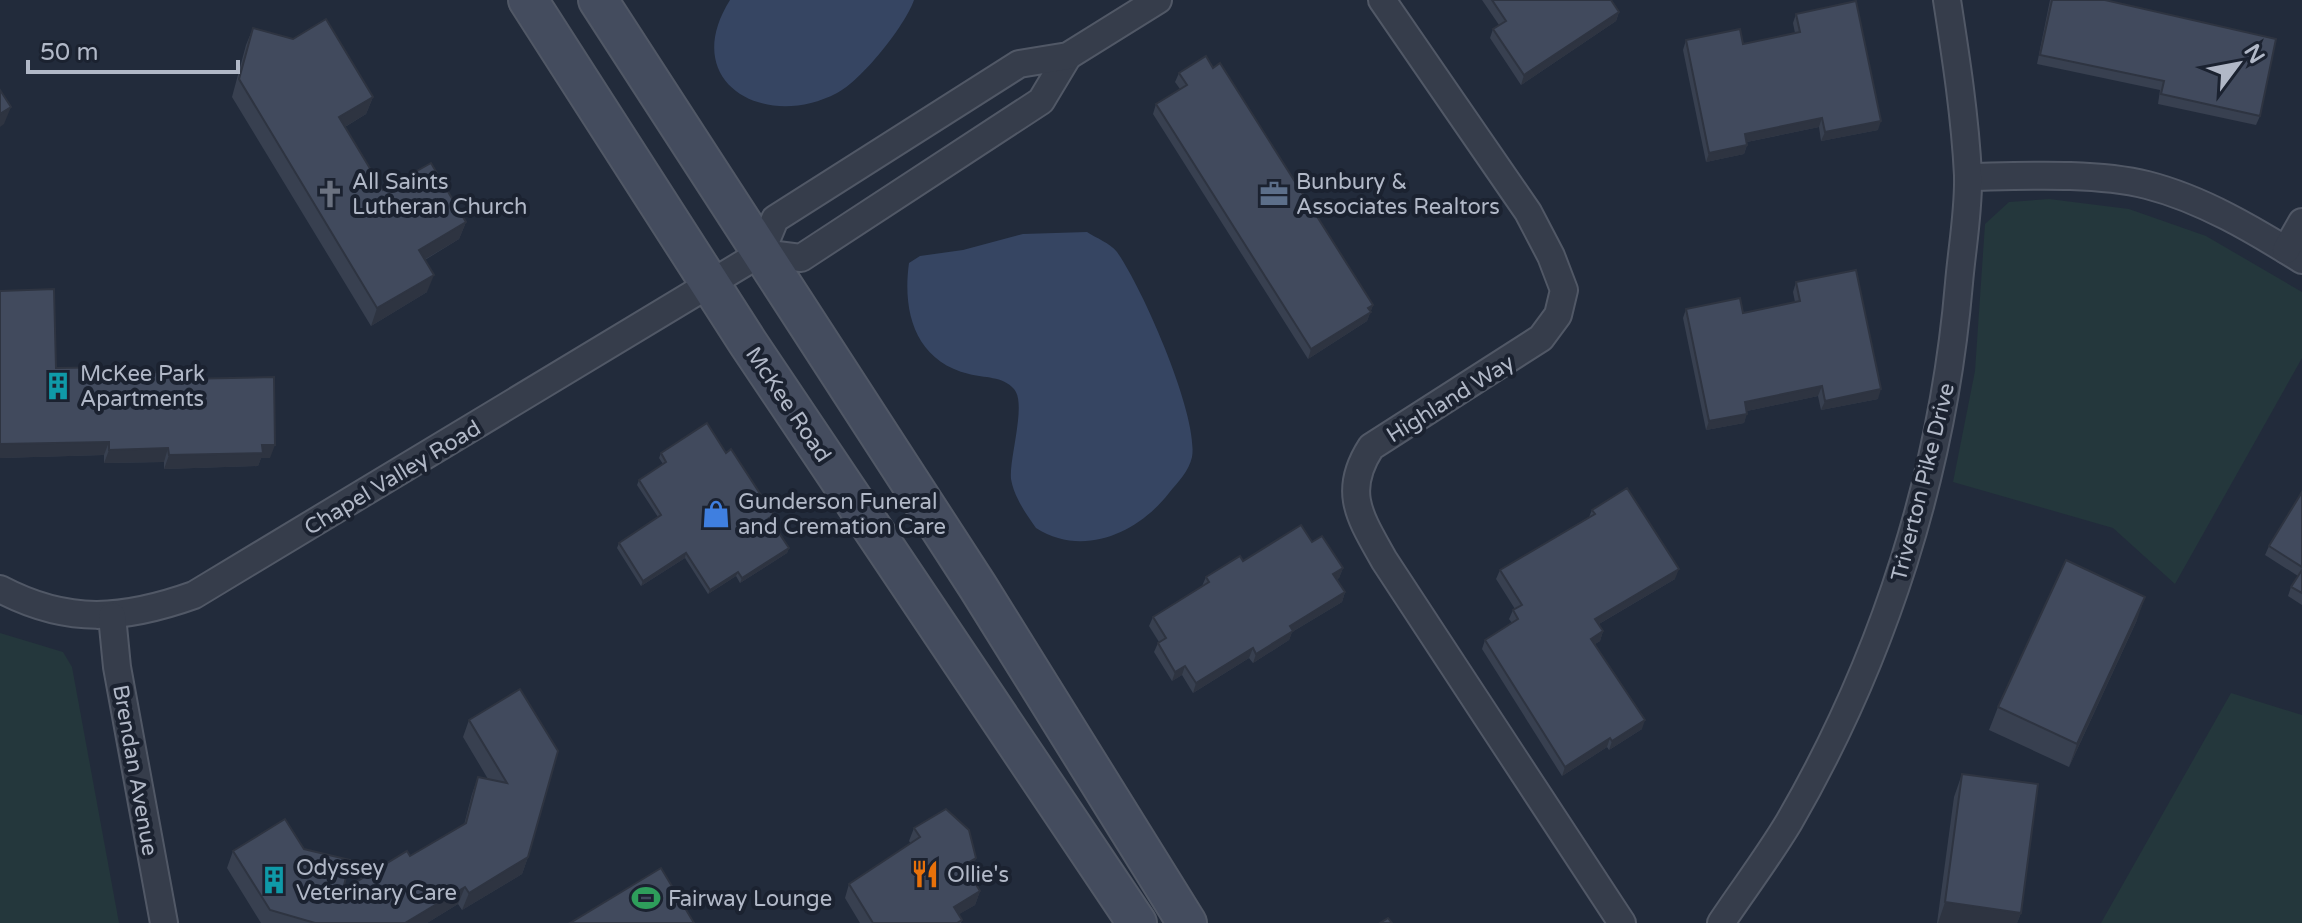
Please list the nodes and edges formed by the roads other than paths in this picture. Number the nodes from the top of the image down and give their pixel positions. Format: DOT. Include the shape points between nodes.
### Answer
graph roads {
  1 [pos="528,0"];
  2 [pos="598,0"];
  3 [pos="1158,0"];
  4 [pos="1382,0"];
  5 [pos="1947,0"];
  6 [pos="1068,56"];
  7 [pos="1968,177"];
  8 [pos="2302,222"];
  9 [pos="761,253"];
  10 [pos="2294,255"];
  11 [pos="710,284"];
  12 [pos="0,589"];
  13 [pos="112,616"];
  14 [pos="164,923"];
  15 [pos="1137,923"];
  16 [pos="1187,923"];
  17 [pos="1622,923"];
  18 [pos="1721,923"];
  1 -- 11 [label="main road, McKee Road"];
  2 -- 9 [label="main road"];
  3 -- 6 [label="street"];
  4 -- 17 [label="street, Highland Way" via="1528,212 1564,290 1558,315 1541,338 1371,447 1354,482 1356,502 1384,560"];
  5 -- 7 [label="street, Triverton Pike Drive"];
  6 -- 9 [label="street" via="1019,64 803,201 775,219"];
  6 -- 9 [label="street" via="1041,101 808,254 801,258"];
  7 -- 10 [label="street" via="2054,176 2145,184 2205,205"];
  7 -- 18 [label="street, Triverton Pike Drive" via="1953,358 1934,454 1899,578 1831,745 1787,824"];
  8 -- 10 [label="street"];
  9 -- 11 [label="street, Chapel Valley Road"];
  9 -- 16 [label="main road"];
  11 -- 13 [label="street, Chapel Valley Road" via="194,595 148,611"];
  11 -- 15 [label="main road, McKee Road"];
  12 -- 13 [label="street, Chapel Valley Road" via="75,615"];
  13 -- 14 [label="street, Brendan Avenue"];
}
